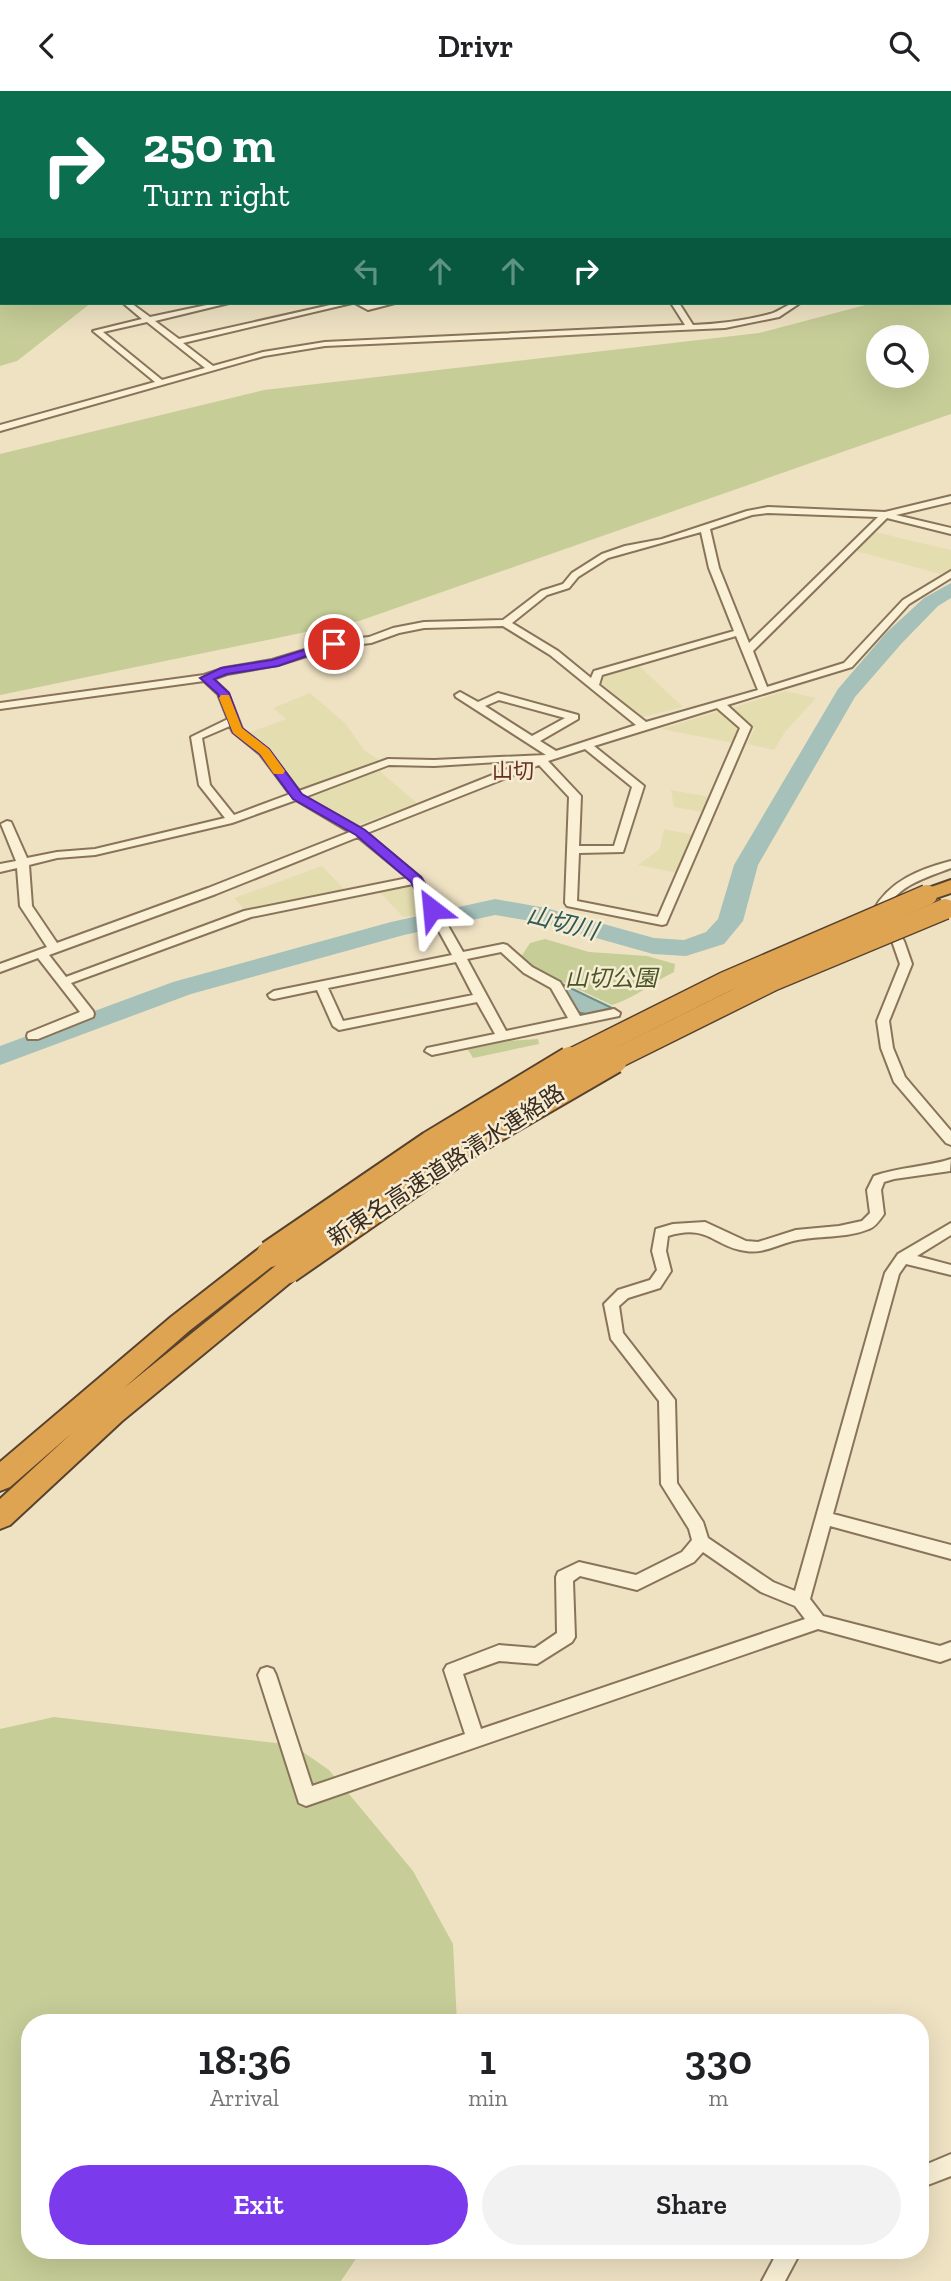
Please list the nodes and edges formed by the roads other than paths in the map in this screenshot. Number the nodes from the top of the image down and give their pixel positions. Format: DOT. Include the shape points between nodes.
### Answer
graph roads {
  1 [pos="129,305"];
  2 [pos="216,305"];
  3 [pos="339,305"];
  4 [pos="363,305"];
  5 [pos="382,305"];
  6 [pos="676,305"];
  7 [pos="793,305"];
  8 [pos="148,320"];
  9 [pos="690,327"];
  10 [pos="177,342"];
  11 [pos="212,369"];
  12 [pos="161,383"];
  13 [pos="0,428"];
  14 [pos="951,499"];
  15 [pos="885,515"];
  16 [pos="705,528"];
  17 [pos="951,531"];
  18 [pos="951,574"];
  19 [pos="505,623"];
  20 [pos="740,632"];
  21 [pos="748,650"];
  22 [pos="206,678"];
  23 [pos="594,685"];
  24 [pos="764,692"];
  25 [pos="460,695"];
  26 [pos="720,705"];
  27 [pos="0,706"];
  28 [pos="477,706"];
  29 [pos="232,721"];
  30 [pos="644,726"];
  31 [pos="532,741"];
  32 [pos="586,745"];
  33 [pos="554,755"];
  34 [pos="541,760"];
  35 [pos="298,797"];
  36 [pos="232,820"];
  37 [pos="7,824"];
  38 [pos="360,832"];
  39 [pos="573,849"];
  40 [pos="23,863"];
  41 [pos="951,865"];
  42 [pos="0,867"];
  43 [pos="416,880"];
  44 [pos="951,886"];
  45 [pos="941,904"];
  46 [pos="54,947"];
  47 [pos="40,953"];
  48 [pos="459,957"];
  49 [pos="0,968"];
  50 [pos="63,982"];
  51 [pos="321,986"];
  52 [pos="274,995"];
  53 [pos="481,996"];
  54 [pos="614,1013"];
  55 [pos="576,1021"];
  56 [pos="33,1035"];
  57 [pos="503,1037"];
  58 [pos="432,1051"];
  59 [pos="951,1140"];
  60 [pos="951,1164"];
  61 [pos="951,1228"];
  62 [pos="903,1258"];
  63 [pos="279,1262"];
  64 [pos="951,1270"];
  65 [pos="0,1479"];
  66 [pos="0,1517"];
  67 [pos="824,1518"];
  68 [pos="701,1542"];
  69 [pos="951,1552"];
  70 [pos="801,1601"];
  71 [pos="818,1622"];
  72 [pos="951,1650"];
  73 [pos="267,1675"];
  74 [pos="476,1740"];
  75 [pos="951,2165"];
  76 [pos="929,2174"];
  77 [pos="785,2259"];
  78 [pos="772,2281"];
  1 -- 8 [label="street"];
  2 -- 8 [label="street"];
  3 -- 10 [label="street"];
  4 -- 5 [label="street"];
  6 -- 9 [label="street"];
  7 -- 9 [label="street" via="756,321"];
  8 -- 10 [label="street"];
  8 -- 12 [label="street" via="97,331"];
  9 -- 11 [label="street" via="325,344 263,354"];
  10 -- 11 [label="street"];
  11 -- 12 [label="street"];
  12 -- 13 [label="street"];
  14 -- 15 [label="street"];
  15 -- 16 [label="street" via="768,510"];
  15 -- 17 [label="street"];
  15 -- 21 [label="street"];
  16 -- 19 [label="street" via="605,555 566,586 544,593"];
  16 -- 20 [label="street" via="714,568"];
  18 -- 24 [label="street" via="906,602 848,665"];
  19 -- 22 [label="street" via="424,625"];
  19 -- 23 [label="street"];
  20 -- 21 [label="street"];
  20 -- 23 [label="street" via="598,673"];
  21 -- 24 [label="street"];
  22 -- 27 [label="street"];
  22 -- 29 [label="street" via="223,693"];
  23 -- 30 [label="street"];
  24 -- 26 [label="street"];
  25 -- 28 [label="street"];
  26 -- 30 [label="street"];
  26 -- 39 [label="street" via="746,726 662,921 571,903"];
  28 -- 31 [label="street"];
  28 -- 31 [label="street" via="498,696 574,717"];
  29 -- 35 [label="street" via="264,752"];
  29 -- 36 [label="street" via="196,737 205,785"];
  30 -- 32 [label="street"];
  31 -- 33 [label="street"];
  32 -- 33 [label="street"];
  32 -- 39 [label="street" via="638,786 619,850"];
  33 -- 34 [label="street"];
  34 -- 35 [label="street" via="388,762"];
  34 -- 38 [label="street"];
  34 -- 39 [label="street" via="575,796"];
  35 -- 36 [label="street"];
  35 -- 38 [label="street"];
  36 -- 40 [label="street" via="95,852"];
  37 -- 40 [label="street"];
  38 -- 43 [label="street"];
  38 -- 46 [label="street"];
  40 -- 42 [label="street"];
  40 -- 46 [label="street" via="26,906"];
  41 -- 59 [label="street" via="900,884 883,900 879,911 906,964 883,1021 887,1048 898,1079"];
  43 -- 48 [label="street"];
  43 -- 50 [label="street" via="247,914"];
  44 -- 45 [label="highway, 新東名高速道路清水連絡路"];
  45 -- 63 [label="highway, 新東名高速道路清水連絡路, bridge" via="710,1009 595,1069"];
  46 -- 47 [label="street"];
  47 -- 49 [label="street"];
  47 -- 50 [label="street"];
  48 -- 51 [label="street"];
  48 -- 53 [label="street"];
  48 -- 55 [label="street" via="503,948 528,970 556,985"];
  50 -- 56 [label="street" via="88,1014"];
  51 -- 52 [label="street"];
  51 -- 53 [label="street" via="340,1026"];
  53 -- 57 [label="street"];
  54 -- 55 [label="street"];
  55 -- 57 [label="street"];
  57 -- 58 [label="street"];
  60 -- 68 [label="street" via="879,1179 874,1190 877,1213 867,1225 796,1235 758,1247 744,1246 705,1227 661,1233 664,1271 655,1284 623,1294 611,1304 616,1335 667,1400 670,1484 697,1527"];
  61 -- 62 [label="street"];
  62 -- 64 [label="street"];
  62 -- 67 [label="street" via="892,1273"];
  63 -- 65 [label="highway, 新東名高速道路清水連絡路" via="180,1324"];
  63 -- 66 [label="highway, 新東名高速道路清水連絡路"];
  67 -- 69 [label="street"];
  67 -- 70 [label="street"];
  68 -- 70 [label="street" via="767,1587"];
  68 -- 74 [label="street" via="688,1557 637,1583 579,1569 564,1577 566,1637 537,1656 499,1653 453,1670"];
  70 -- 71 [label="street"];
  71 -- 72 [label="street" via="940,1654"];
  71 -- 74 [label="street"];
  73 -- 74 [label="street" via="306,1797"];
  75 -- 76 [label="street"];
  77 -- 78 [label="street"];
}
